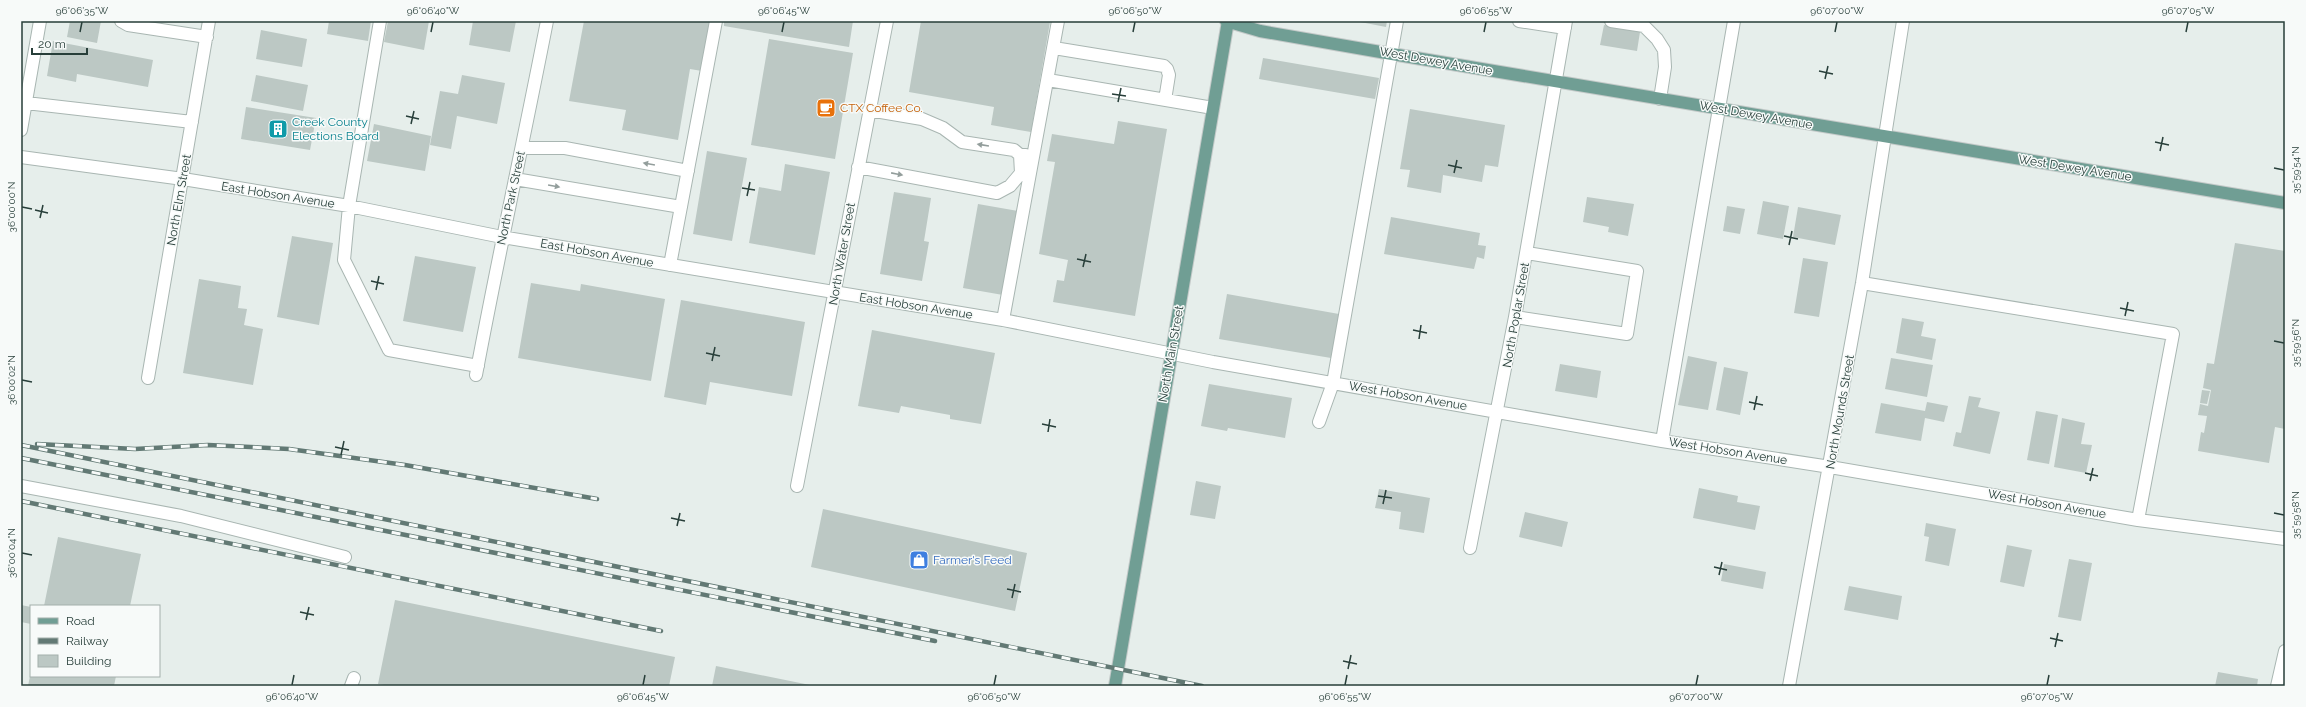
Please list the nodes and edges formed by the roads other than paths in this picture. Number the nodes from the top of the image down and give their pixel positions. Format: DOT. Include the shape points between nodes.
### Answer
graph roads {
  1 [pos="40,21"];
  2 [pos="121,21"];
  3 [pos="209,21"];
  4 [pos="380,21"];
  5 [pos="547,21"];
  6 [pos="716,21"];
  7 [pos="887,21"];
  8 [pos="1058,21"];
  9 [pos="1227,21"];
  10 [pos="1397,21"];
  11 [pos="1519,21"];
  12 [pos="1611,21"];
  13 [pos="1734,21"];
  14 [pos="1903,21"];
  15 [pos="1566,25"];
  16 [pos="207,37"];
  17 [pos="1054,48"];
  18 [pos="1392,54"];
  19 [pos="1048,80"];
  20 [pos="1557,81"];
  21 [pos="1660,99"];
  22 [pos="1165,100"];
  23 [pos="26,103"];
  24 [pos="1213,108"];
  25 [pos="1719,109"];
  26 [pos="869,110"];
  27 [pos="192,122"];
  28 [pos="21,130"];
  29 [pos="1885,137"];
  30 [pos="522,148"];
  31 [pos="1020,155"];
  32 [pos="1034,156"];
  33 [pos="21,157"];
  34 [pos="858,167"];
  35 [pos="688,171"];
  36 [pos="183,179"];
  37 [pos="515,179"];
  38 [pos="2285,203"];
  39 [pos="349,206"];
  40 [pos="681,207"];
  41 [pos="502,237"];
  42 [pos="1527,253"];
  43 [pos="670,266"];
  44 [pos="1862,283"];
  45 [pos="835,293"];
  46 [pos="1515,317"];
  47 [pos="1002,320"];
  48 [pos="1172,353"];
  49 [pos="148,378"];
  50 [pos="1333,383"];
  51 [pos="1498,411"];
  52 [pos="1319,422"];
  53 [pos="1662,441"];
  54 [pos="1830,467"];
  55 [pos="21,486"];
  56 [pos="797,486"];
  57 [pos="2138,520"];
  58 [pos="2285,539"];
  59 [pos="1470,548"];
  60 [pos="345,557"];
  61 [pos="2285,651"];
  62 [pos="1115,686"];
  63 [pos="1789,686"];
  64 [pos="2277,686"];
  1 -- 23 [label="street"];
  2 -- 16 [label="street" via="128,25"];
  3 -- 16 [label="street, North Elm Street"];
  4 -- 39 [label="street"];
  5 -- 30 [label="street, North Park Street"];
  6 -- 35 [label="street"];
  7 -- 26 [label="street, North Water Street"];
  8 -- 17 [label="street"];
  9 -- 18 [label="main road, West Dewey Avenue" via="1260,31"];
  9 -- 24 [label="main road, North Main Street"];
  10 -- 18 [label="street"];
  11 -- 15 [label="street"];
  12 -- 21 [label="street" via="1644,26 1664,50 1665,67"];
  13 -- 25 [label="street"];
  14 -- 29 [label="street, North Mounds Street"];
  15 -- 20 [label="street, North Poplar Street"];
  16 -- 27 [label="street, North Elm Street"];
  17 -- 19 [label="street"];
  17 -- 22 [label="street" via="1164,66 1169,75"];
  18 -- 20 [label="main road, West Dewey Avenue"];
  18 -- 50 [label="street"];
  19 -- 22 [label="street"];
  19 -- 32 [label="street"];
  20 -- 21 [label="main road, West Dewey Avenue"];
  20 -- 42 [label="street, North Poplar Street"];
  21 -- 25 [label="main road, West Dewey Avenue"];
  22 -- 24 [label="street"];
  23 -- 27 [label="street"];
  23 -- 28 [label="street"];
  24 -- 48 [label="main road, North Main Street"];
  25 -- 29 [label="main road, West Dewey Avenue"];
  25 -- 53 [label="street"];
  31 -- 26 [label="street, one-way" via="1014,150 962,142 943,128 922,118"];
  26 -- 34 [label="street, North Water Street"];
  27 -- 36 [label="street, North Elm Street"];
  29 -- 38 [label="main road, West Dewey Avenue"];
  29 -- 44 [label="street, North Mounds Street"];
  35 -- 30 [label="street, one-way" via="565,148"];
  30 -- 37 [label="street, North Park Street"];
  31 -- 32 [label="street"];
  34 -- 31 [label="street, one-way" via="997,193 1010,186 1021,173"];
  32 -- 47 [label="street"];
  33 -- 36 [label="street, East Hobson Avenue"];
  34 -- 45 [label="street, North Water Street"];
  35 -- 40 [label="street"];
  36 -- 39 [label="street, East Hobson Avenue"];
  36 -- 49 [label="street, North Elm Street"];
  37 -- 40 [label="street, one-way"];
  37 -- 41 [label="street, North Park Street"];
  39 -- 41 [label="street, East Hobson Avenue"];
  39 -- 41 [label="street, North Park Street" via="344,260 389,350 477,371"];
  40 -- 43 [label="street"];
  41 -- 43 [label="street, East Hobson Avenue"];
  42 -- 46 [label="street, North Poplar Street"];
  42 -- 46 [label="street" via="1637,271 1627,334"];
  43 -- 45 [label="street, East Hobson Avenue"];
  44 -- 54 [label="street, North Mounds Street"];
  44 -- 57 [label="street" via="2173,334"];
  45 -- 47 [label="street, East Hobson Avenue"];
  45 -- 56 [label="street, North Water Street"];
  46 -- 51 [label="street, North Poplar Street"];
  47 -- 48 [label="street, East Hobson Avenue"];
  48 -- 50 [label="street, West Hobson Avenue"];
  48 -- 62 [label="main road, North Main Street"];
  50 -- 51 [label="street, West Hobson Avenue"];
  50 -- 52 [label="street"];
  51 -- 53 [label="street, West Hobson Avenue"];
  51 -- 59 [label="street, North Poplar Street"];
  53 -- 54 [label="street, West Hobson Avenue"];
  54 -- 57 [label="street, West Hobson Avenue"];
  54 -- 63 [label="street, North Mounds Street"];
  55 -- 60 [label="street" via="182,516"];
  57 -- 58 [label="street, West Hobson Avenue"];
  61 -- 64 [label="street"];
}
